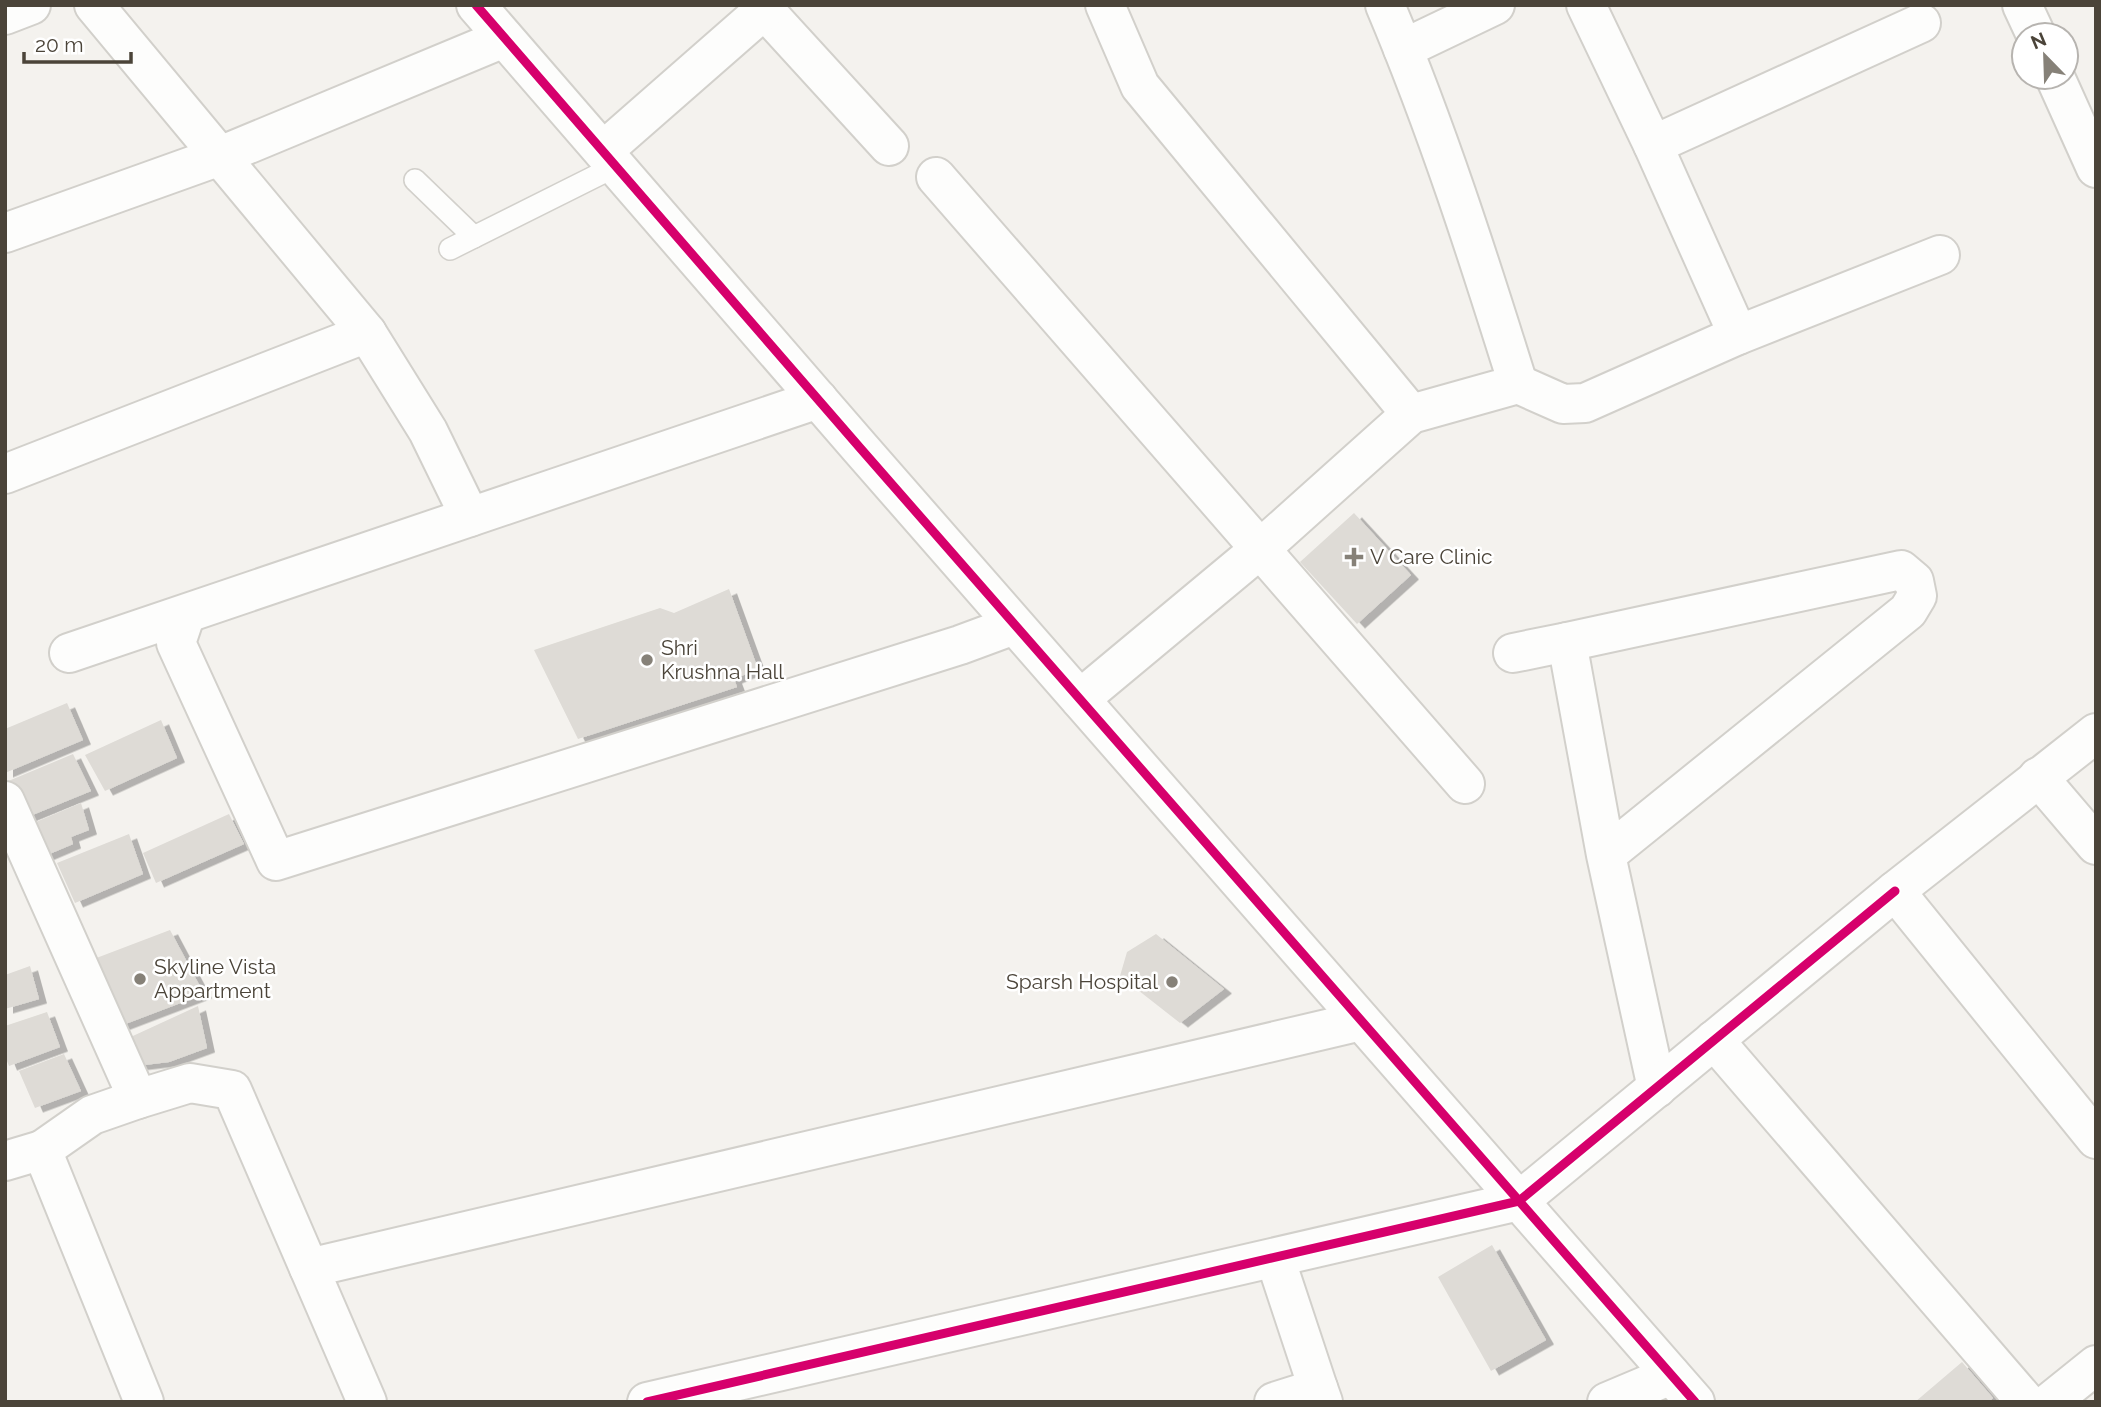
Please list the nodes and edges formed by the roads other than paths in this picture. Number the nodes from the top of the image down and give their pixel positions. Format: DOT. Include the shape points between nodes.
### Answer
graph roads {
  1 [pos="31,5"];
  2 [pos="94,5"];
  3 [pos="476,5"];
  4 [pos="1105,5"];
  5 [pos="1385,5"];
  6 [pos="1495,5"];
  7 [pos="1586,5"];
  8 [pos="762,8"];
  9 [pos="5,15"];
  10 [pos="1920,23"];
  11 [pos="504,38"];
  12 [pos="1404,49"];
  13 [pos="2061,91"];
  14 [pos="1653,145"];
  15 [pos="889,146"];
  16 [pos="220,156"];
  17 [pos="609,158"];
  18 [pos="2096,168"];
  19 [pos="936,177"];
  20 [pos="415,180"];
  21 [pos="5,233"];
  22 [pos="474,237"];
  23 [pos="450,249"];
  24 [pos="1940,255"];
  25 [pos="367,333"];
  26 [pos="1738,335"];
  27 [pos="1518,383"];
  28 [pos="818,399"];
  29 [pos="1410,414"];
  30 [pos="5,474"];
  31 [pos="470,517"];
  32 [pos="1259,550"];
  33 [pos="185,615"];
  34 [pos="1014,625"];
  35 [pos="1567,642"];
  36 [pos="69,653"];
  37 [pos="1513,653"];
  38 [pos="1080,699"];
  39 [pos="2096,733"];
  40 [pos="2038,777"];
  41 [pos="1465,784"];
  42 [pos="5,801"];
  43 [pos="2096,845"];
  44 [pos="1606,855"];
  45 [pos="1895,891"];
  46 [pos="1361,1021"];
  47 [pos="1714,1040"];
  48 [pos="1657,1088"];
  49 [pos="138,1099"];
  50 [pos="2096,1139"];
  51 [pos="42,1150"];
  52 [pos="5,1161"];
  53 [pos="1519,1201"];
  54 [pos="1275,1258"];
  55 [pos="309,1268"];
  56 [pos="2096,1365"];
  57 [pos="1683,1388"];
  58 [pos="1321,1395"];
  59 [pos="144,1402"];
  60 [pos="367,1402"];
  61 [pos="647,1402"];
  62 [pos="1274,1402"];
  63 [pos="1607,1402"];
  64 [pos="2026,1402"];
  65 [pos="2050,1402"];
  1 -- 9 [label="street"];
  2 -- 16 [label="street"];
  3 -- 11 [label="street"];
  4 -- 29 [label="street" via="1140,86"];
  5 -- 12 [label="street"];
  6 -- 12 [label="street"];
  7 -- 14 [label="street"];
  8 -- 15 [label="street"];
  8 -- 17 [label="street"];
  10 -- 14 [label="street"];
  11 -- 16 [label="street"];
  11 -- 17 [label="street"];
  12 -- 27 [label="street"];
  13 -- 18 [label="street"];
  14 -- 26 [label="street"];
  16 -- 21 [label="street"];
  16 -- 25 [label="street"];
  17 -- 22 [label="lane"];
  17 -- 28 [label="street"];
  19 -- 32 [label="street"];
  20 -- 22 [label="lane"];
  22 -- 23 [label="lane"];
  24 -- 26 [label="street"];
  25 -- 30 [label="street"];
  25 -- 31 [label="street" via="428,431"];
  26 -- 27 [label="street" via="1585,403 1563,404"];
  27 -- 29 [label="street"];
  28 -- 31 [label="street"];
  28 -- 34 [label="street"];
  29 -- 32 [label="street"];
  31 -- 33 [label="street"];
  32 -- 38 [label="street"];
  32 -- 41 [label="street"];
  33 -- 34 [label="street" via="176,643 276,861"];
  33 -- 36 [label="street"];
  34 -- 38 [label="street"];
  35 -- 37 [label="street"];
  35 -- 44 [label="street"];
  35 -- 44 [label="street" via="1902,570 1914,581 1917,596 1908,611"];
  38 -- 46 [label="street"];
  39 -- 40 [label="street"];
  40 -- 43 [label="street"];
  40 -- 45 [label="street"];
  42 -- 49 [label="street"];
  44 -- 48 [label="street"];
  45 -- 47 [label="street"];
  45 -- 50 [label="street"];
  46 -- 53 [label="street"];
  46 -- 55 [label="street"];
  47 -- 48 [label="street"];
  47 -- 64 [label="street"];
  48 -- 53 [label="street"];
  49 -- 51 [label="street" via="92,1115"];
  49 -- 55 [label="street" via="190,1083 232,1090"];
  51 -- 52 [label="street"];
  51 -- 59 [label="street"];
  53 -- 54 [label="street"];
  53 -- 57 [label="street"];
  54 -- 58 [label="street"];
  54 -- 61 [label="street"];
  55 -- 60 [label="street"];
  56 -- 65 [label="street"];
  57 -- 63 [label="street"];
  58 -- 62 [label="street"];
}
